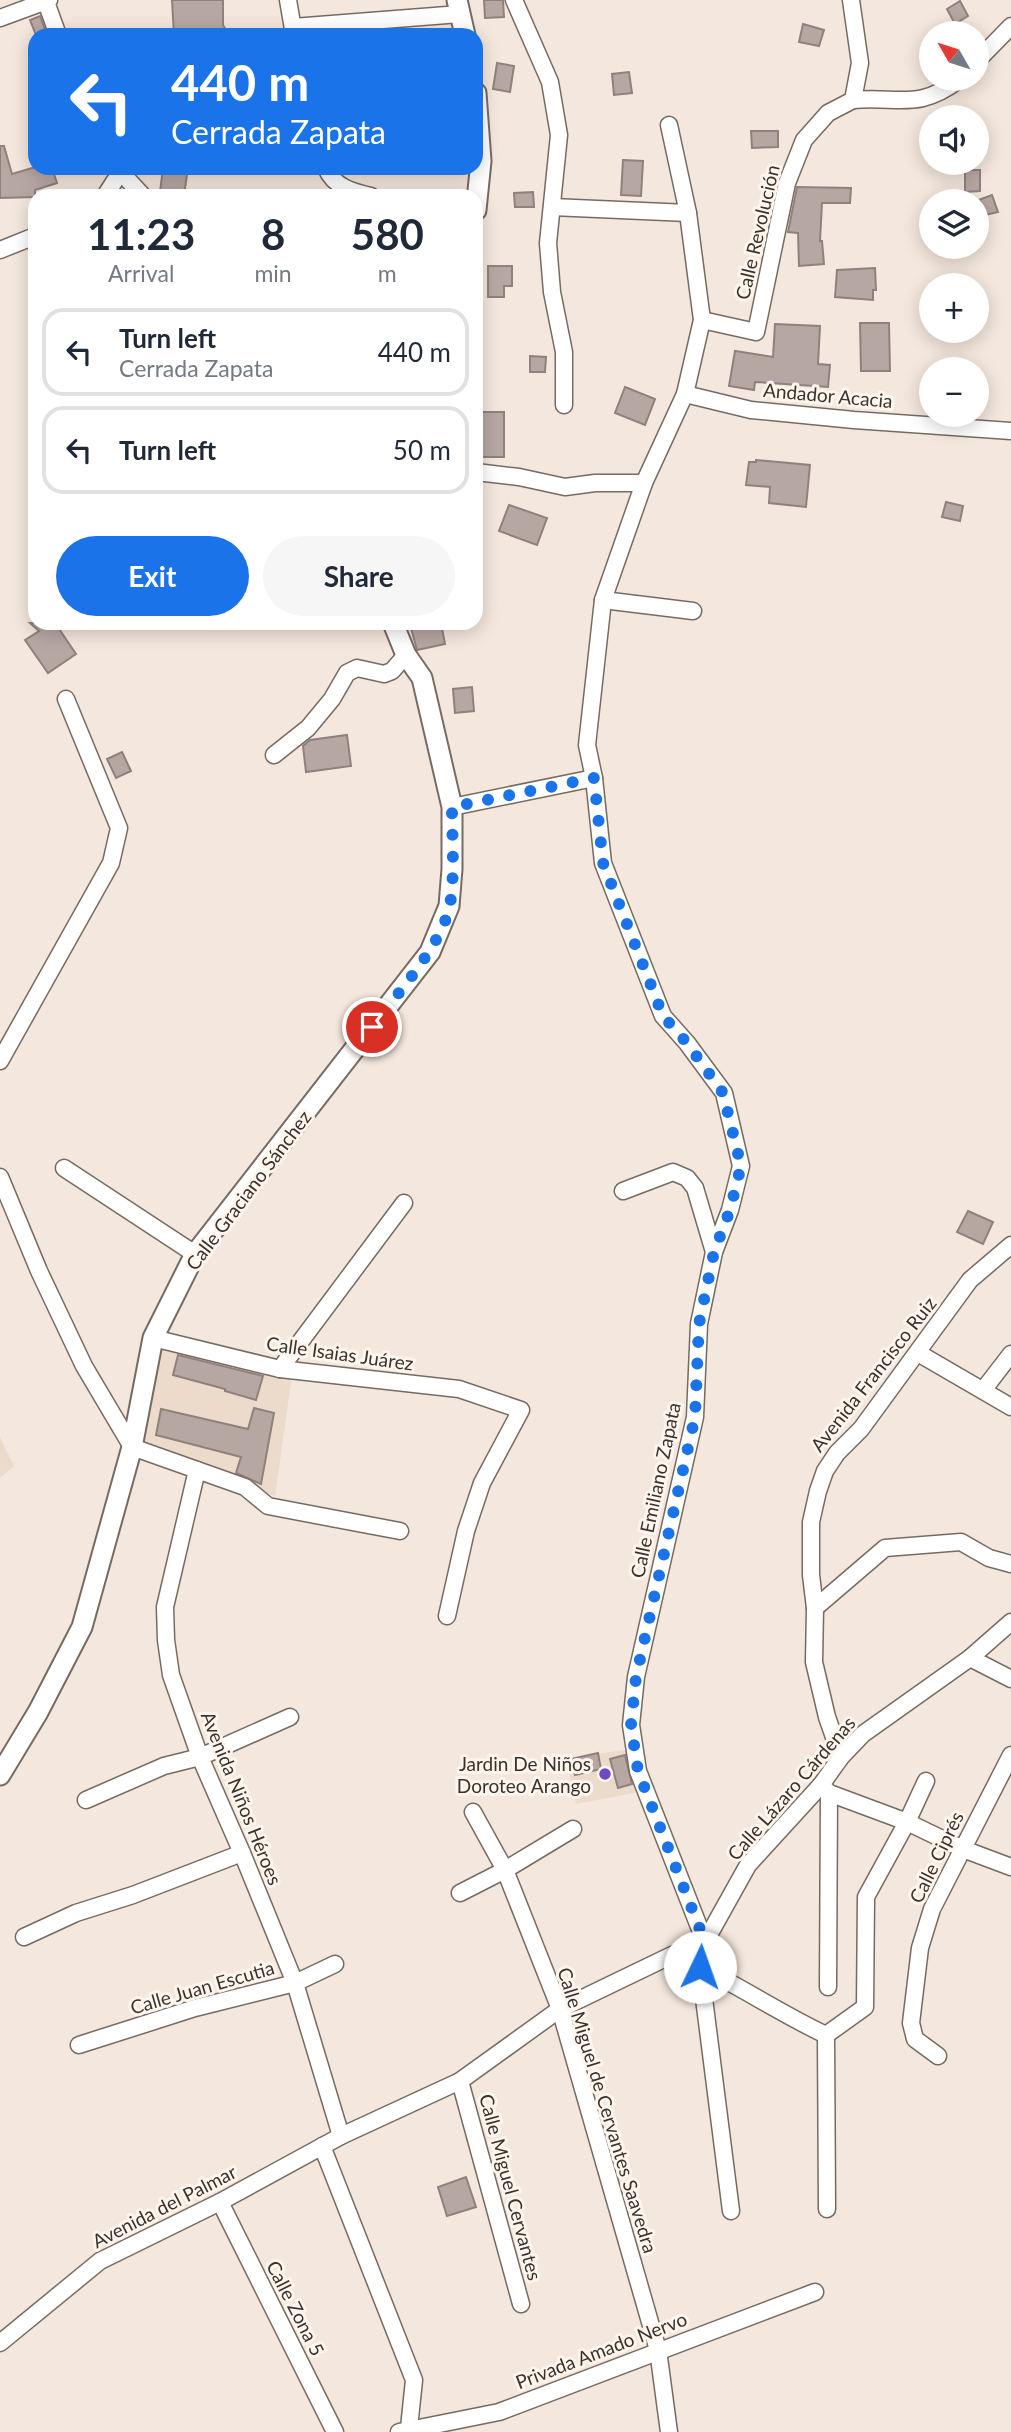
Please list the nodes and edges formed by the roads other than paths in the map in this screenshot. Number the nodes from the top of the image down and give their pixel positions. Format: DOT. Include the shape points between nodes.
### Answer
graph roads {
  1 [pos="288,0"];
  2 [pos="514,0"];
  3 [pos="851,0"];
  4 [pos="47,1"];
  5 [pos="459,7"];
  6 [pos="0,18"];
  7 [pos="1011,26"];
  8 [pos="56,28"];
  9 [pos="293,28"];
  10 [pos="314,28"];
  11 [pos="464,28"];
  12 [pos="989,49"];
  13 [pos="943,91"];
  14 [pos="853,100"];
  15 [pos="669,125"];
  16 [pos="125,175"];
  17 [pos="330,175"];
  18 [pos="137,189"];
  19 [pos="347,189"];
  20 [pos="552,207"];
  21 [pos="688,214"];
  22 [pos="28,239"];
  23 [pos="0,250"];
  24 [pos="702,320"];
  25 [pos="685,394"];
  26 [pos="564,405"];
  27 [pos="1011,430"];
  28 [pos="483,473"];
  29 [pos="644,483"];
  30 [pos="603,600"];
  31 [pos="693,611"];
  32 [pos="396,630"];
  33 [pos="406,655"];
  34 [pos="66,699"];
  35 [pos="274,755"];
  36 [pos="594,778"];
  37 [pos="452,807"];
  38 [pos="0,1061"];
  39 [pos="64,1168"];
  40 [pos="0,1177"];
  41 [pos="623,1191"];
  42 [pos="404,1203"];
  43 [pos="1011,1245"];
  44 [pos="714,1252"];
  45 [pos="195,1254"];
  46 [pos="153,1338"];
  47 [pos="918,1353"];
  48 [pos="1011,1354"];
  49 [pos="280,1369"];
  50 [pos="984,1389"];
  51 [pos="1011,1407"];
  52 [pos="132,1447"];
  53 [pos="197,1469"];
  54 [pos="400,1531"];
  55 [pos="1011,1563"];
  56 [pos="815,1608"];
  57 [pos="447,1616"];
  58 [pos="1011,1622"];
  59 [pos="970,1658"];
  60 [pos="1011,1679"];
  61 [pos="290,1717"];
  62 [pos="1011,1755"];
  63 [pos="200,1757"];
  64 [pos="841,1757"];
  65 [pos="0,1775"];
  66 [pos="926,1781"];
  67 [pos="825,1789"];
  68 [pos="86,1800"];
  69 [pos="473,1812"];
  70 [pos="907,1822"];
  71 [pos="573,1829"];
  72 [pos="963,1849"];
  73 [pos="242,1853"];
  74 [pos="1011,1867"];
  75 [pos="505,1870"];
  76 [pos="460,1893"];
  77 [pos="24,1937"];
  78 [pos="705,1942"];
  79 [pos="335,1964"];
  80 [pos="700,1967"];
  81 [pos="295,1983"];
  82 [pos="828,1987"];
  83 [pos="560,2009"];
  84 [pos="826,2035"];
  85 [pos="79,2045"];
  86 [pos="938,2056"];
  87 [pos="460,2081"];
  88 [pos="341,2136"];
  89 [pos="323,2147"];
  90 [pos="220,2202"];
  91 [pos="827,2209"];
  92 [pos="731,2211"];
  93 [pos="815,2292"];
  94 [pos="521,2304"];
  95 [pos="0,2343"];
  96 [pos="658,2350"];
  97 [pos="404,2430"];
  98 [pos="335,2432"];
  99 [pos="669,2432"];
  1 -- 9 [label="street"];
  2 -- 20 [label="street" via="550,82 559,135"];
  3 -- 14 [label="street" via="860,64"];
  4 -- 6 [label="street"];
  4 -- 8 [label="street"];
  5 -- 10 [label="street"];
  5 -- 11 [label="street"];
  7 -- 12 [label="street"];
  13 -- 14 [label="street" via="922,100"];
  14 -- 24 [label="street, Calle Revolución" via="828,113 804,139 787,183 756,332"];
  15 -- 21 [label="street"];
  16 -- 18 [label="street"];
  17 -- 19 [label="street"];
  20 -- 21 [label="street"];
  20 -- 26 [label="street" via="548,243 564,352"];
  21 -- 24 [label="street"];
  22 -- 23 [label="street"];
  24 -- 25 [label="street, Calle Emiliano Zapata"];
  25 -- 27 [label="street, Andador Acacia" via="751,410"];
  25 -- 29 [label="street, Calle Emiliano Zapata"];
  28 -- 29 [label="street" via="565,487"];
  29 -- 30 [label="street, Calle Emiliano Zapata"];
  30 -- 31 [label="street"];
  30 -- 36 [label="street, Calle Emiliano Zapata" via="587,745"];
  32 -- 33 [label="street, Calle Graciano Sánchez"];
  33 -- 35 [label="street" via="384,674 357,668 347,673 308,729"];
  33 -- 37 [label="street, Calle Graciano Sánchez" via="422,678"];
  34 -- 38 [label="street" via="119,828 111,863"];
  36 -- 37 [label="street"];
  36 -- 44 [label="street, Calle Emiliano Zapata" via="603,863 646,975 663,1016 723,1093 741,1166"];
  37 -- 45 [label="street, Calle Graciano Sánchez" via="449,906 430,952"];
  39 -- 45 [label="street"];
  40 -- 52 [label="street" via="73,1342"];
  41 -- 44 [label="street" via="673,1172 687,1178 695,1188"];
  42 -- 49 [label="street"];
  43 -- 47 [label="street, Avenida Francisco Ruiz" via="970,1280"];
  44 -- 78 [label="street, Calle Emiliano Zapata" via="699,1324 695,1417 636,1677 631,1725 638,1771"];
  45 -- 46 [label="street, Calle Graciano Sánchez"];
  46 -- 49 [label="street, Calle Isaias Juárez"];
  46 -- 52 [label="street, Calle Graciano Sánchez"];
  47 -- 50 [label="street"];
  47 -- 56 [label="street, Avenida Francisco Ruiz" via="825,1471 811,1522"];
  48 -- 50 [label="street"];
  49 -- 57 [label="street, Calle Isaias Juárez" via="459,1390 521,1410 482,1483"];
  50 -- 51 [label="street"];
  52 -- 53 [label="street"];
  52 -- 65 [label="street, Calle Graciano Sánchez" via="82,1627"];
  53 -- 54 [label="street" via="245,1487 268,1506"];
  53 -- 63 [label="street, Avenida Niños Héroes" via="165,1607 165,1629 171,1675"];
  55 -- 56 [label="street" via="989,1558 961,1542 885,1548"];
  56 -- 64 [label="street, Avenida Francisco Ruiz" via="814,1662"];
  58 -- 59 [label="street, Calle Lázaro Cárdenas"];
  59 -- 60 [label="street"];
  59 -- 64 [label="street, Calle Lázaro Cárdenas" via="863,1734"];
  61 -- 63 [label="street"];
  62 -- 72 [label="street, Calle Ciprés"];
  63 -- 68 [label="street" via="164,1766"];
  63 -- 73 [label="street, Avenida Niños Héroes"];
  64 -- 67 [label="street, Calle Lázaro Cárdenas"];
  66 -- 70 [label="street"];
  67 -- 70 [label="street"];
  67 -- 78 [label="street, Calle Lázaro Cárdenas" via="748,1865"];
  67 -- 82 [label="street"];
  69 -- 75 [label="street, Calle Miguel de Cervantes Saavedra"];
  70 -- 72 [label="street"];
  70 -- 84 [label="street" via="866,1897 866,2007"];
  71 -- 75 [label="street"];
  72 -- 74 [label="street"];
  72 -- 86 [label="street, Calle Ciprés" via="932,1909 920,1948 911,2023 915,2039"];
  73 -- 77 [label="street" via="76,1913"];
  73 -- 81 [label="street, Avenida Niños Héroes"];
  75 -- 76 [label="street"];
  75 -- 83 [label="street, Calle Miguel de Cervantes Saavedra"];
  78 -- 80 [label="street"];
  78 -- 83 [label="street"];
  79 -- 81 [label="street, Calle Juan Escutia"];
  80 -- 84 [label="street"];
  80 -- 92 [label="street"];
  81 -- 85 [label="street, Calle Juan Escutia" via="195,2008"];
  81 -- 88 [label="street, Avenida Niños Héroes"];
  83 -- 87 [label="street"];
  83 -- 96 [label="street, Calle Miguel de Cervantes Saavedra"];
  84 -- 91 [label="street"];
  87 -- 88 [label="street"];
  87 -- 94 [label="street, Calle Miguel Cervantes"];
  88 -- 89 [label="street"];
  89 -- 90 [label="street, Avenida del Palmar"];
  89 -- 97 [label="street" via="414,2380"];
  90 -- 95 [label="street, Avenida del Palmar" via="100,2261"];
  90 -- 98 [label="street, Calle Zona 5"];
  93 -- 96 [label="street, Privada Amado Nervo"];
  96 -- 97 [label="street, Privada Amado Nervo" via="499,2412"];
  96 -- 99 [label="street, Calle Miguel de Cervantes Saavedra"];
}
